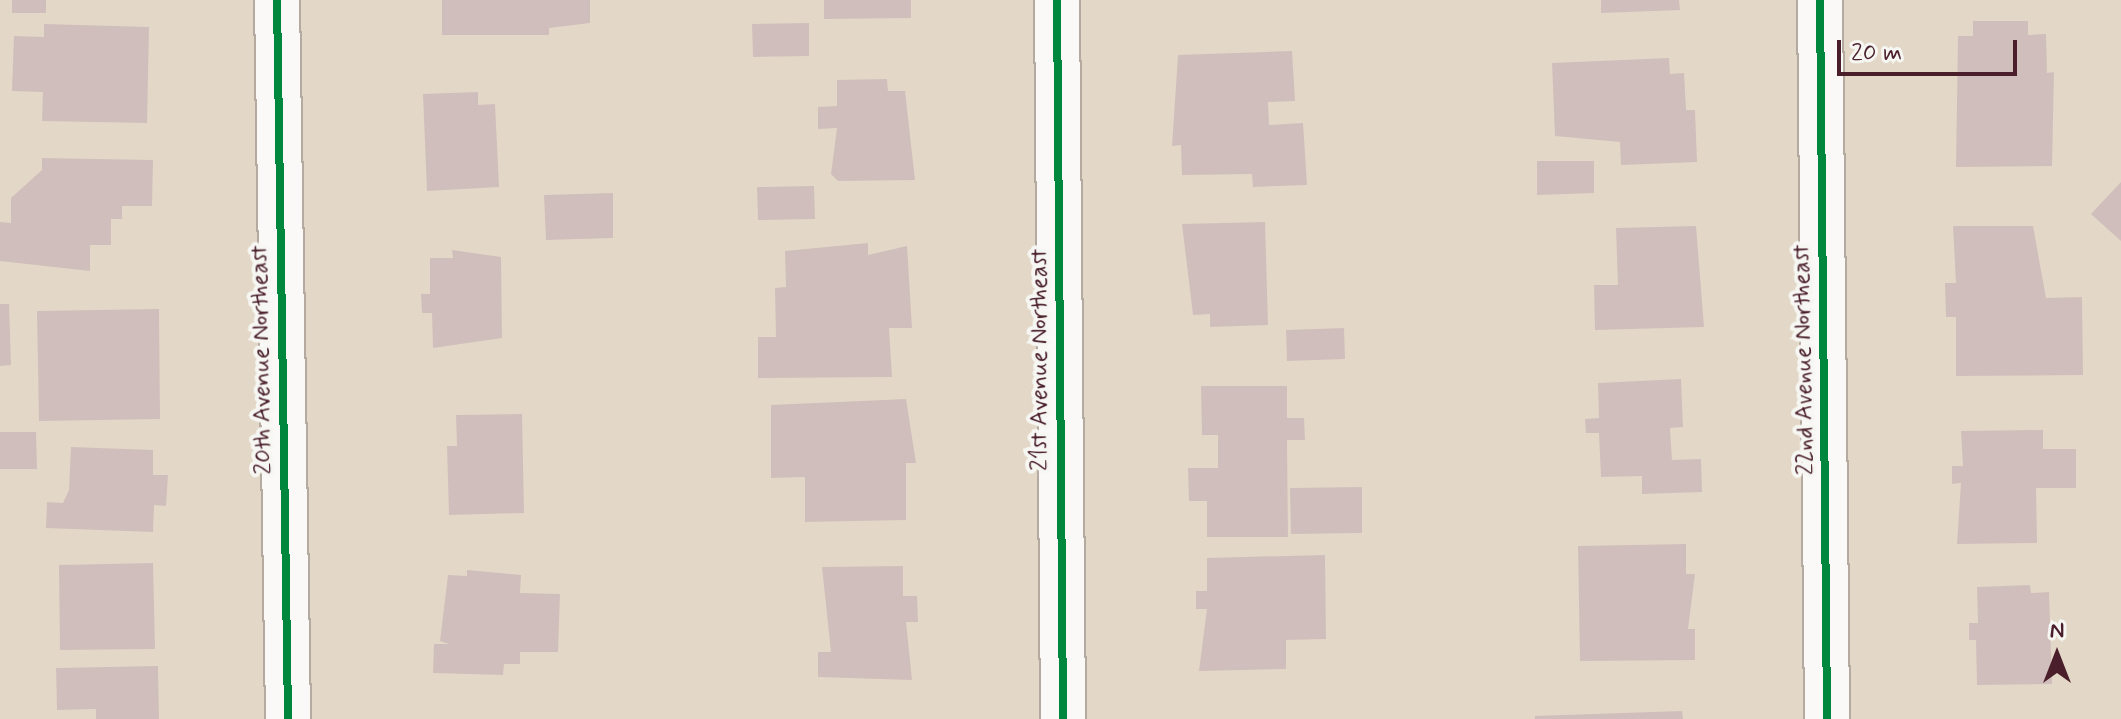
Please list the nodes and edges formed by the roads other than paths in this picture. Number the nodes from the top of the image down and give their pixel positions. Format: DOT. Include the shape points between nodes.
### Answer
graph roads {
  1 [pos="277,0"];
  2 [pos="1057,0"];
  3 [pos="1820,0"];
  4 [pos="288,719"];
  5 [pos="1063,719"];
  6 [pos="1827,719"];
  1 -- 4 [label="street, 20th Avenue Northeast"];
  2 -- 5 [label="street, 21st Avenue Northeast"];
  3 -- 6 [label="street, 22nd Avenue Northeast"];
}
